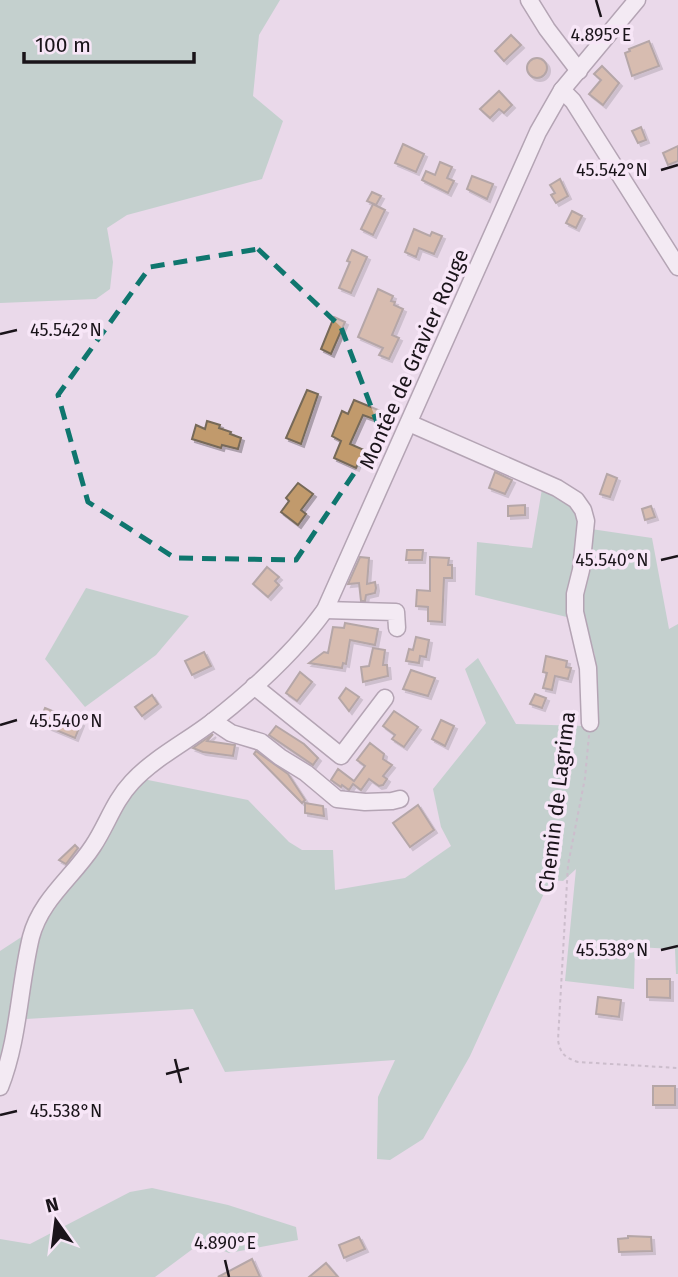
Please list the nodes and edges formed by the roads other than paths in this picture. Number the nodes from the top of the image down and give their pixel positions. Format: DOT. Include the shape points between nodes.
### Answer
graph roads {
  1 [pos="529,0"];
  2 [pos="637,0"];
  3 [pos="579,71"];
  4 [pos="562,90"];
  5 [pos="678,267"];
  6 [pos="409,423"];
  7 [pos="325,610"];
  8 [pos="397,628"];
  9 [pos="254,686"];
  10 [pos="385,698"];
  11 [pos="213,721"];
  12 [pos="590,723"];
  13 [pos="400,799"];
  14 [pos="0,1087"];
  1 -- 3 [label="street"];
  2 -- 3 [label="street, Montée de Gravier Rouge"];
  3 -- 4 [label="street, Montée de Gravier Rouge"];
  4 -- 5 [label="street"];
  4 -- 6 [label="street, Montée de Gravier Rouge" via="525,159"];
  6 -- 7 [label="street, Montée de Gravier Rouge"];
  6 -- 12 [label="street, Chemin de Lagrima" via="557,488 583,510 585,537 575,611 588,668"];
  7 -- 8 [label="street" via="396,612"];
  7 -- 9 [label="street, Montée de Gravier Rouge" via="300,643"];
  9 -- 10 [label="street" via="341,756"];
  9 -- 11 [label="street, Montée de Gravier Rouge"];
  11 -- 13 [label="street" via="231,733 261,742 337,799"];
  11 -- 14 [label="street, Montée de Gravier Rouge" via="127,788 86,857 59,885 36,923 10,1060"];
}
